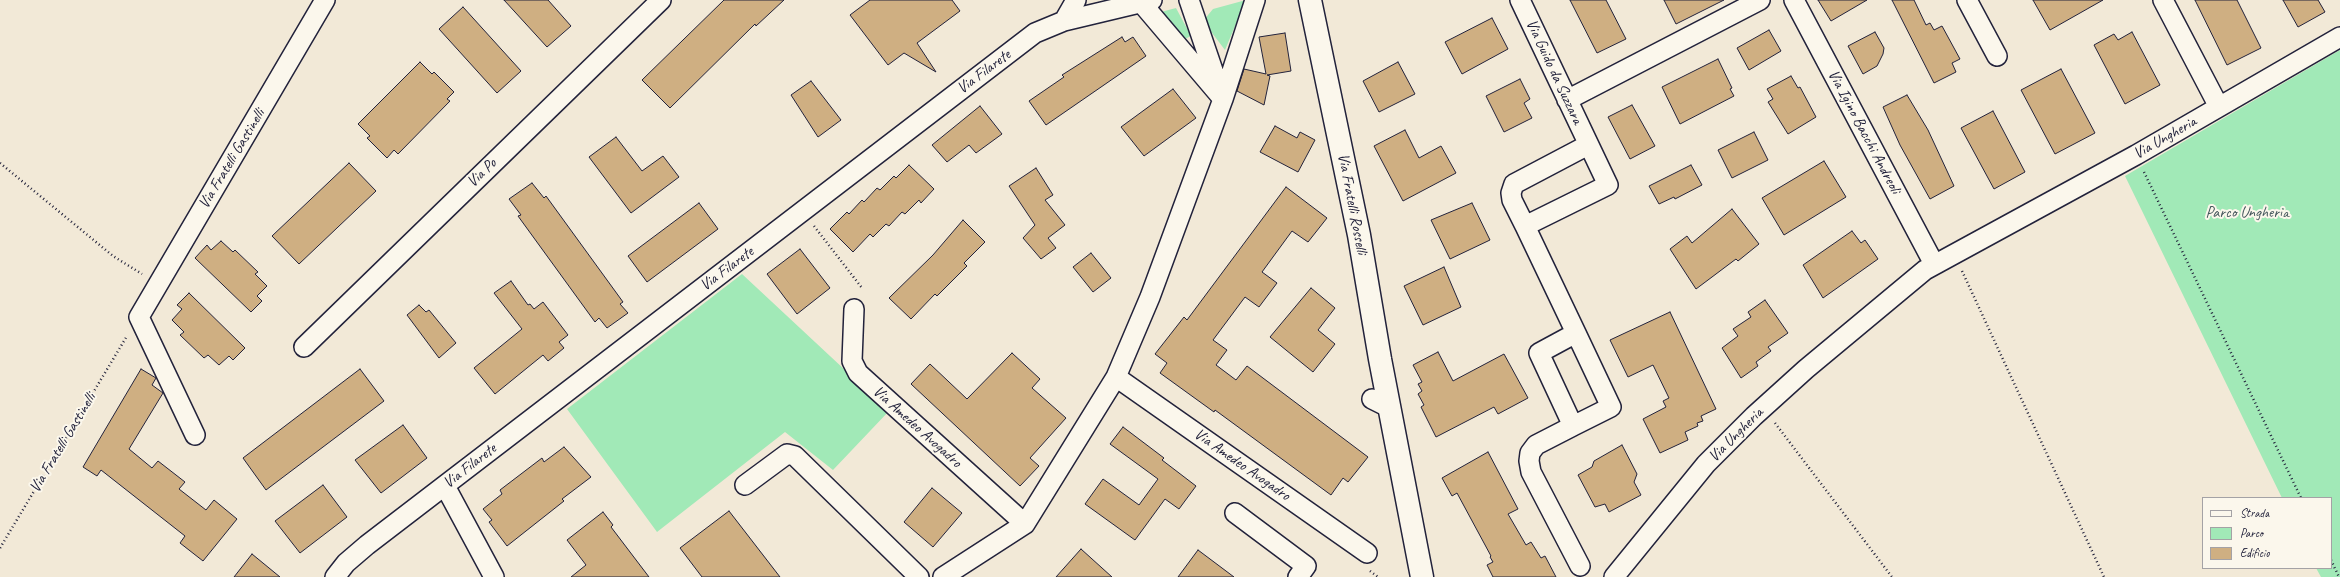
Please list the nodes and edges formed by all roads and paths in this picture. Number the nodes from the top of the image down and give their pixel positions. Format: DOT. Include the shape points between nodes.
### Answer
graph roads {
  1 [pos="325,0"];
  2 [pos="661,0"];
  3 [pos="1076,0"];
  4 [pos="1189,0"];
  5 [pos="1255,0"];
  6 [pos="1310,0"];
  7 [pos="1520,0"];
  8 [pos="1760,0"];
  9 [pos="1794,0"];
  10 [pos="1967,0"];
  11 [pos="2163,0"];
  12 [pos="1144,1"];
  13 [pos="1064,20"];
  14 [pos="2340,37"];
  15 [pos="1997,56"];
  16 [pos="1223,99"];
  17 [pos="1568,100"];
  18 [pos="2219,107"];
  19 [pos="1588,145"];
  20 [pos="2136,156"];
  21 [pos="0,163"];
  22 [pos="802,211"];
  23 [pos="1525,226"];
  24 [pos="1988,236"];
  25 [pos="1956,260"];
  26 [pos="1934,264"];
  27 [pos="162,278"];
  28 [pos="862,288"];
  29 [pos="854,309"];
  30 [pos="1877,312"];
  31 [pos="139,317"];
  32 [pos="1576,332"];
  33 [pos="304,347"];
  34 [pos="1116,377"];
  35 [pos="1763,408"];
  36 [pos="1573,426"];
  37 [pos="195,435"];
  38 [pos="745,485"];
  39 [pos="445,486"];
  40 [pos="2301,497"];
  41 [pos="1235,513"];
  42 [pos="1025,524"];
  43 [pos="0,548"];
  44 [pos="1367,553"];
  45 [pos="2332,562"];
  46 [pos="1580,566"];
  47 [pos="335,577"];
  48 [pos="494,577"];
  49 [pos="919,577"];
  50 [pos="943,577"];
  51 [pos="1298,577"];
  52 [pos="1422,577"];
  53 [pos="1614,577"];
  54 [pos="1892,577"];
  55 [pos="2104,577"];
  56 [pos="2339,577"];
  1 -- 27 [label="street, Via Fratelli Gastinelli"];
  2 -- 33 [label="street, Via Po"];
  3 -- 13 [label="street"];
  4 -- 16 [label="street"];
  5 -- 16 [label="street"];
  6 -- 52 [label="street, Via Fratelli Rosselli" via="1359,235 1381,404"];
  7 -- 17 [label="street, Via Guido da Suzzara"];
  8 -- 17 [label="street"];
  9 -- 26 [label="street, Via Igino Bacchi Andreoli"];
  10 -- 15 [label="street"];
  11 -- 18 [label="street"];
  12 -- 13 [label="street, Via Filarete"];
  12 -- 16 [label="street"];
  13 -- 22 [label="street, Via Filarete" via="1035,33"];
  14 -- 18 [label="street, Via Ungheria"];
  16 -- 34 [label="street" via="1150,296"];
  17 -- 19 [label="street, Via Guido da Suzzara"];
  18 -- 20 [label="street, Via Ungheria"];
  19 -- 23 [label="street, Via Guido da Suzzara" via="1514,184 1512,200"];
  19 -- 23 [label="street, Via Guido da Suzzara" via="1608,185"];
  20 -- 24 [label="street, Via Ungheria"];
  20 -- 40 [label="path"];
  21 -- 27 [label="path" via="114,256 142,274"];
  22 -- 28 [label="path"];
  22 -- 39 [label="street, Via Filarete"];
  23 -- 32 [label="street, Via Guido da Suzzara"];
  24 -- 25 [label="street, Via Ungheria"];
  24 -- 26 [label="street, Via Ungheria"];
  25 -- 30 [label="street, Via Ungheria"];
  25 -- 55 [label="path"];
  26 -- 30 [label="street, Via Ungheria"];
  27 -- 31 [label="street, Via Fratelli Gastinelli"];
  29 -- 42 [label="street, Via Amedeo Avogadro" via="852,361 858,373"];
  30 -- 35 [label="street, Via Ungheria" via="1806,369"];
  31 -- 37 [label="street"];
  31 -- 43 [label="path, Via Fratelli Gastinelli"];
  32 -- 36 [label="street" via="1539,353"];
  32 -- 36 [label="street, Via Guido da Suzzara" via="1611,407"];
  34 -- 42 [label="street"];
  34 -- 44 [label="street, Via Amedeo Avogadro"];
  35 -- 53 [label="street, Via Ungheria" via="1706,464"];
  35 -- 54 [label="path"];
  36 -- 46 [label="street, Via Guido da Suzzara" via="1536,444 1530,453 1529,461 1531,472"];
  38 -- 49 [label="street" via="787,454 795,456"];
  39 -- 47 [label="street, Via Filarete" via="367,545 346,563"];
  39 -- 48 [label="street"];
  41 -- 51 [label="street" via="1306,566"];
  42 -- 50 [label="street"];
  45 -- 56 [label="path"];
}
